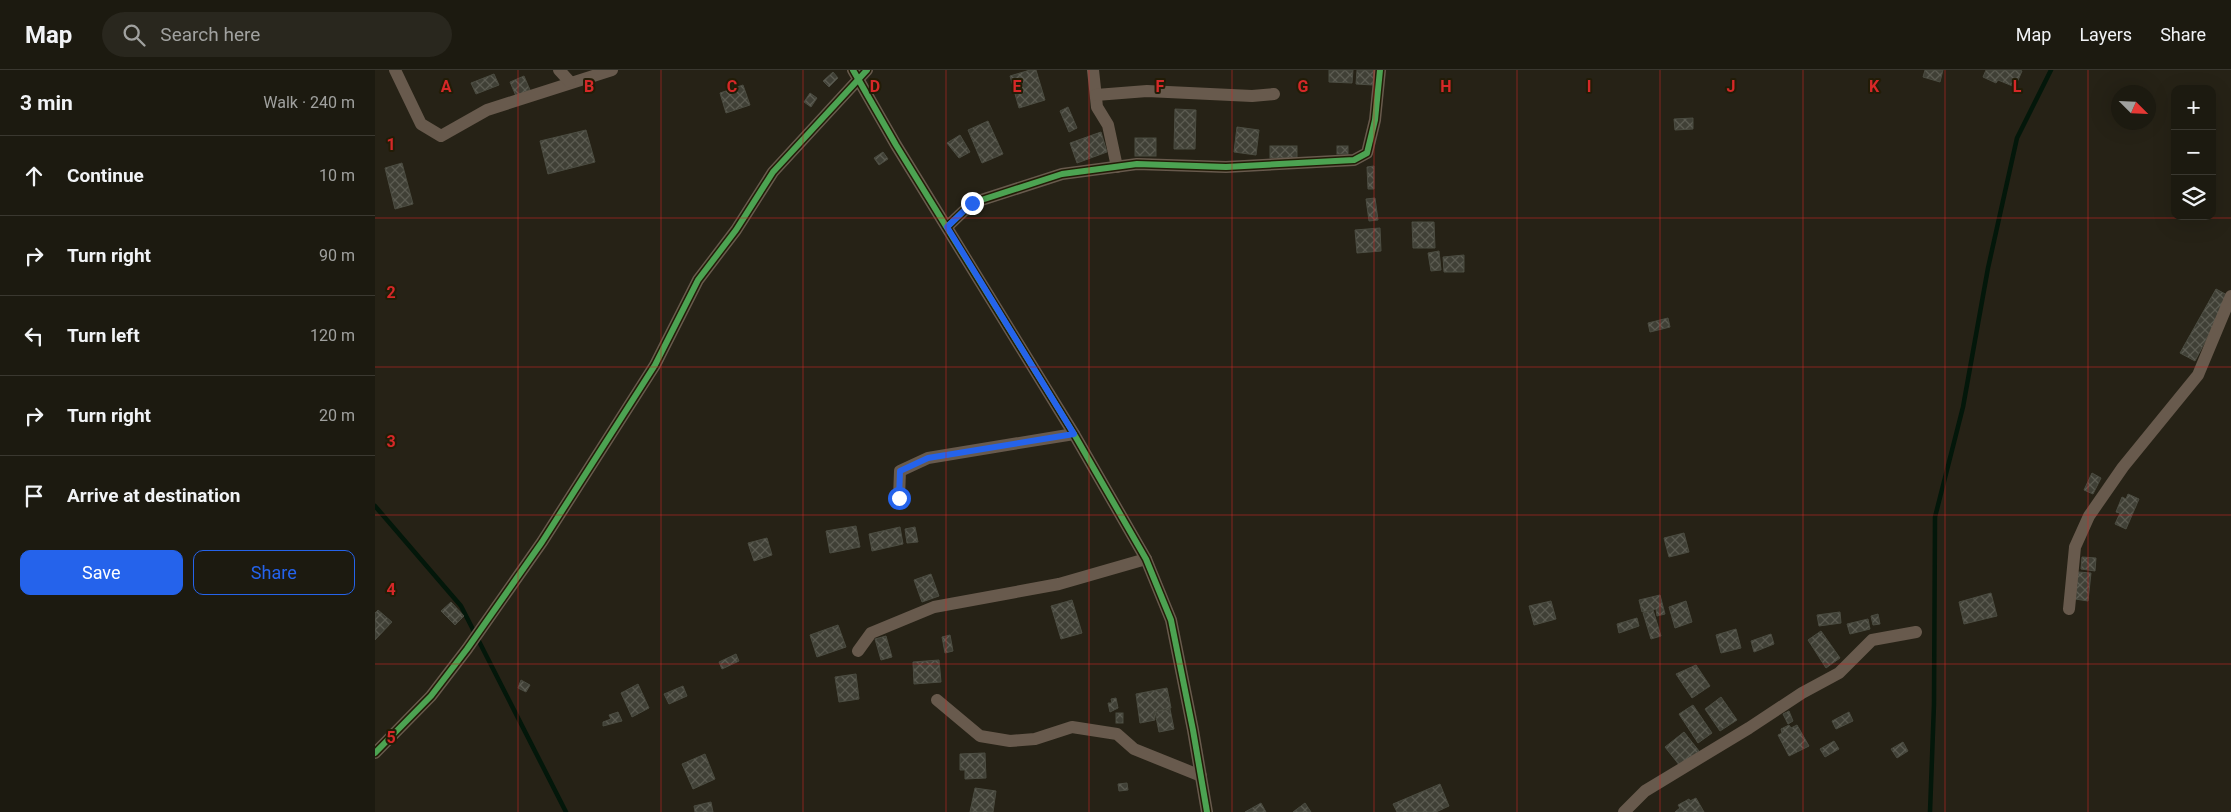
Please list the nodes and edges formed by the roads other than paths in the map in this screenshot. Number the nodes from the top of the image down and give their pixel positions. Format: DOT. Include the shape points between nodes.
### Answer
graph roads {
  1 [pos="395,70"];
  2 [pos="559,70"];
  3 [pos="611,70"];
  4 [pos="1093,70"];
  5 [pos="1381,70"];
  6 [pos="860,73"];
  7 [pos="570,82"];
  8 [pos="1274,94"];
  9 [pos="1096,95"];
  10 [pos="1117,167"];
  11 [pos="947,227"];
  12 [pos="2231,296"];
  13 [pos="1074,434"];
  14 [pos="899,498"];
  15 [pos="1146,559"];
  16 [pos="2069,609"];
  17 [pos="1916,632"];
  18 [pos="858,651"];
  19 [pos="937,700"];
  20 [pos="375,753"];
  21 [pos="1201,776"];
  22 [pos="1207,812"];
  23 [pos="1624,812"];
  1 -- 7 [label="street" via="421,124 441,136 487,110"];
  2 -- 7 [label="street"];
  3 -- 7 [label="street"];
  4 -- 9 [label="street"];
  5 -- 10 [label="street" via="1367,153 1354,160 1278,166 1137,164"];
  6 -- 11 [label="street" via="896,145"];
  6 -- 20 [label="street" via="773,172 736,230 698,280 655,365 542,542 467,650 437,688"];
  8 -- 9 [label="street" via="1252,96 1147,91"];
  9 -- 10 [label="street" via="1097,107 1108,125"];
  10 -- 11 [label="street" via="1062,174 972,203"];
  11 -- 13 [label="street"];
  12 -- 16 [label="street" via="2198,375 2123,467 2089,516 2075,548"];
  13 -- 14 [label="street" via="928,458 900,471"];
  13 -- 15 [label="street"];
  15 -- 18 [label="street" via="1059,584 934,607 871,633"];
  15 -- 21 [label="street" via="1171,620"];
  17 -- 23 [label="street" via="1872,640 1839,673 1802,692 1645,791"];
  19 -- 21 [label="street" via="980,736 1010,741 1035,739 1072,727 1117,734 1133,749"];
  21 -- 22 [label="street"];
}
